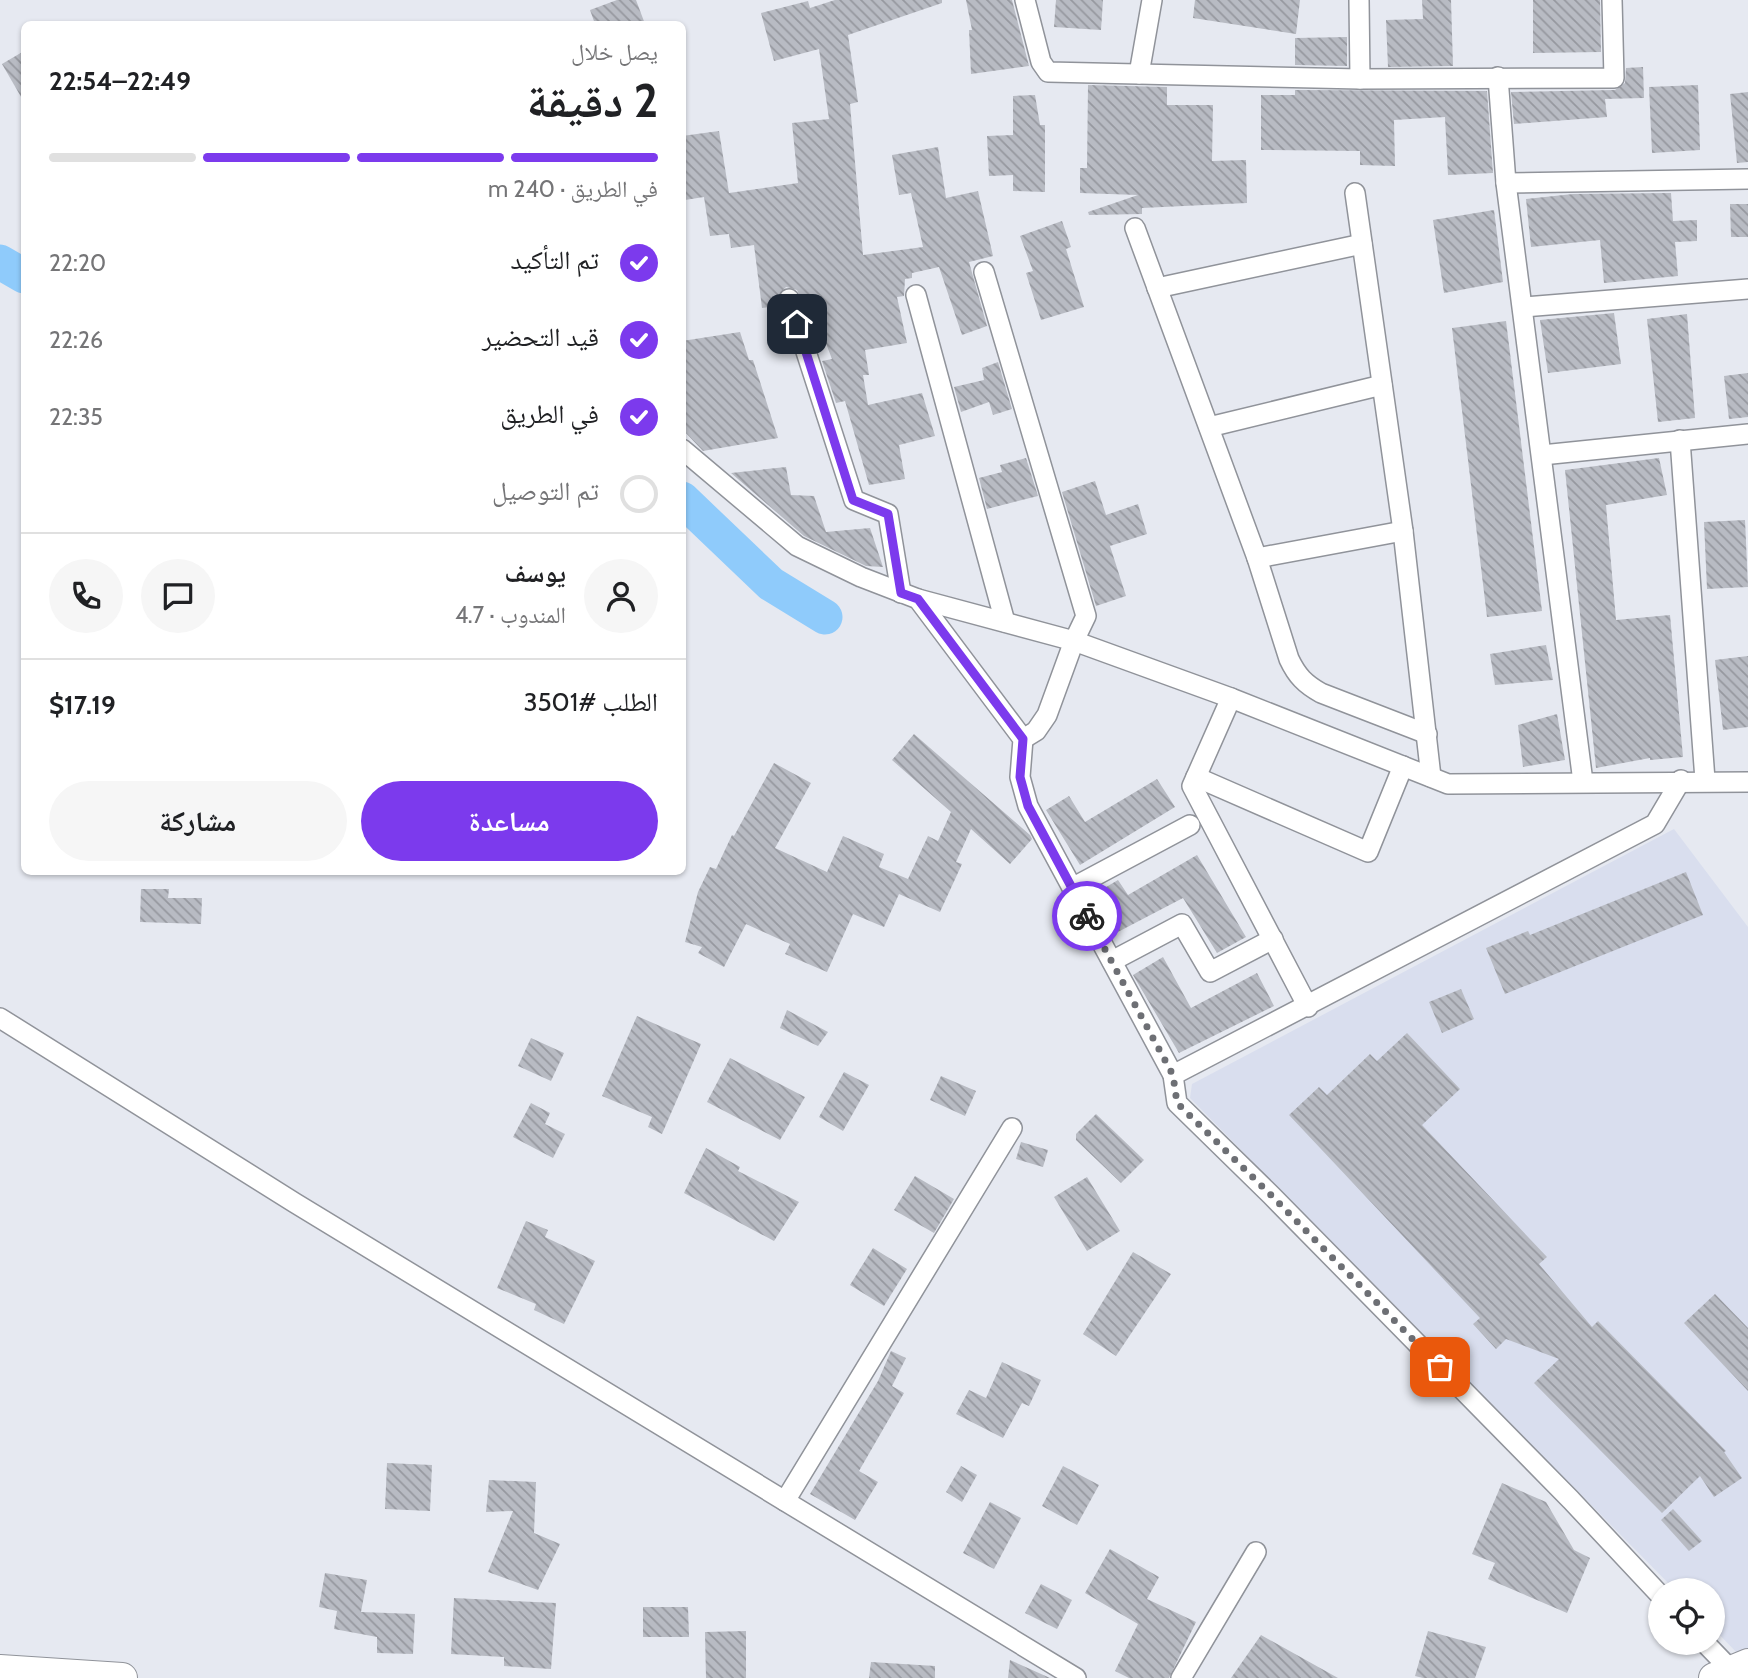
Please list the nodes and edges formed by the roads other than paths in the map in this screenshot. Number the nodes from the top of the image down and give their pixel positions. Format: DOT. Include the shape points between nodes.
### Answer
graph roads {
  1 [pos="1024,0"];
  2 [pos="1152,0"];
  3 [pos="1359,0"];
  4 [pos="1612,0"];
  5 [pos="1139,74"];
  6 [pos="1499,77"];
  7 [pos="1360,79"];
  8 [pos="1748,179"];
  9 [pos="1506,183"];
  10 [pos="1355,193"];
  11 [pos="1135,228"];
  12 [pos="1362,244"];
  13 [pos="984,272"];
  14 [pos="1157,288"];
  15 [pos="1748,289"];
  16 [pos="916,295"];
  17 [pos="789,299"];
  18 [pos="1523,307"];
  19 [pos="1382,386"];
  20 [pos="1209,427"];
  21 [pos="1748,434"];
  22 [pos="1680,440"];
  23 [pos="686,452"];
  24 [pos="1542,455"];
  25 [pos="1402,531"];
  26 [pos="1257,558"];
  27 [pos="910,596"];
  28 [pos="1004,622"];
  29 [pos="1074,641"];
  30 [pos="1231,698"];
  31 [pos="1427,734"];
  32 [pos="1023,739"];
  33 [pos="1403,766"];
  34 [pos="1196,777"];
  35 [pos="1432,777"];
  36 [pos="1681,780"];
  37 [pos="1705,780"];
  38 [pos="1583,782"];
  39 [pos="1748,782"];
  40 [pos="1190,825"];
  41 [pos="1072,888"];
  42 [pos="1273,939"];
  43 [pos="1112,961"];
  44 [pos="1308,1007"];
  45 [pos="0,1018"];
  46 [pos="1173,1075"];
  47 [pos="1012,1128"];
  48 [pos="785,1501"];
  49 [pos="1256,1552"];
  50 [pos="1648,1583"];
  51 [pos="1717,1655"];
  52 [pos="0,1670"];
  53 [pos="1731,1671"];
  54 [pos="122,1678"];
  55 [pos="1076,1678"];
  56 [pos="1181,1678"];
  1 -- 5 [label="street" via="1048,72"];
  2 -- 5 [label="street"];
  3 -- 7 [label="street"];
  4 -- 6 [label="street" via="1614,78"];
  5 -- 7 [label="street"];
  6 -- 7 [label="street"];
  6 -- 9 [label="street"];
  8 -- 9 [label="street"];
  9 -- 18 [label="street"];
  10 -- 12 [label="street"];
  11 -- 14 [label="street"];
  12 -- 14 [label="street"];
  12 -- 19 [label="street"];
  13 -- 29 [label="street" via="1086,616"];
  14 -- 20 [label="street"];
  15 -- 18 [label="street"];
  16 -- 28 [label="street"];
  17 -- 27 [label="street" via="853,500 888,514"];
  18 -- 24 [label="street"];
  19 -- 20 [label="street"];
  19 -- 25 [label="street"];
  20 -- 26 [label="street"];
  21 -- 22 [label="street"];
  22 -- 24 [label="street"];
  22 -- 37 [label="street"];
  23 -- 27 [label="street" via="797,546"];
  24 -- 38 [label="street"];
  25 -- 26 [label="street"];
  25 -- 31 [label="street"];
  26 -- 31 [label="street" via="1289,660 1306,685"];
  27 -- 28 [label="street"];
  27 -- 32 [label="street"];
  28 -- 29 [label="street"];
  29 -- 30 [label="street"];
  29 -- 32 [label="street" via="1047,715 1036,731"];
  30 -- 33 [label="street"];
  30 -- 34 [label="street"];
  31 -- 35 [label="street"];
  32 -- 41 [label="street" via="1020,777 1028,806"];
  33 -- 34 [label="street" via="1368,852"];
  33 -- 35 [label="street"];
  34 -- 42 [label="street" via="1192,786"];
  35 -- 38 [label="street" via="1448,784"];
  36 -- 37 [label="street"];
  36 -- 38 [label="street"];
  36 -- 44 [label="street" via="1655,824"];
  37 -- 39 [label="street"];
  40 -- 41 [label="street"];
  41 -- 43 [label="street"];
  42 -- 43 [label="street" via="1210,972 1182,924"];
  42 -- 44 [label="street"];
  43 -- 46 [label="street"];
  44 -- 46 [label="street"];
  45 -- 48 [label="street"];
  46 -- 50 [label="street" via="1177,1103"];
  47 -- 48 [label="street"];
  48 -- 55 [label="street"];
  49 -- 56 [label="street"];
  51 -- 53 [label="street"];
  52 -- 54 [label="main road"];
}
